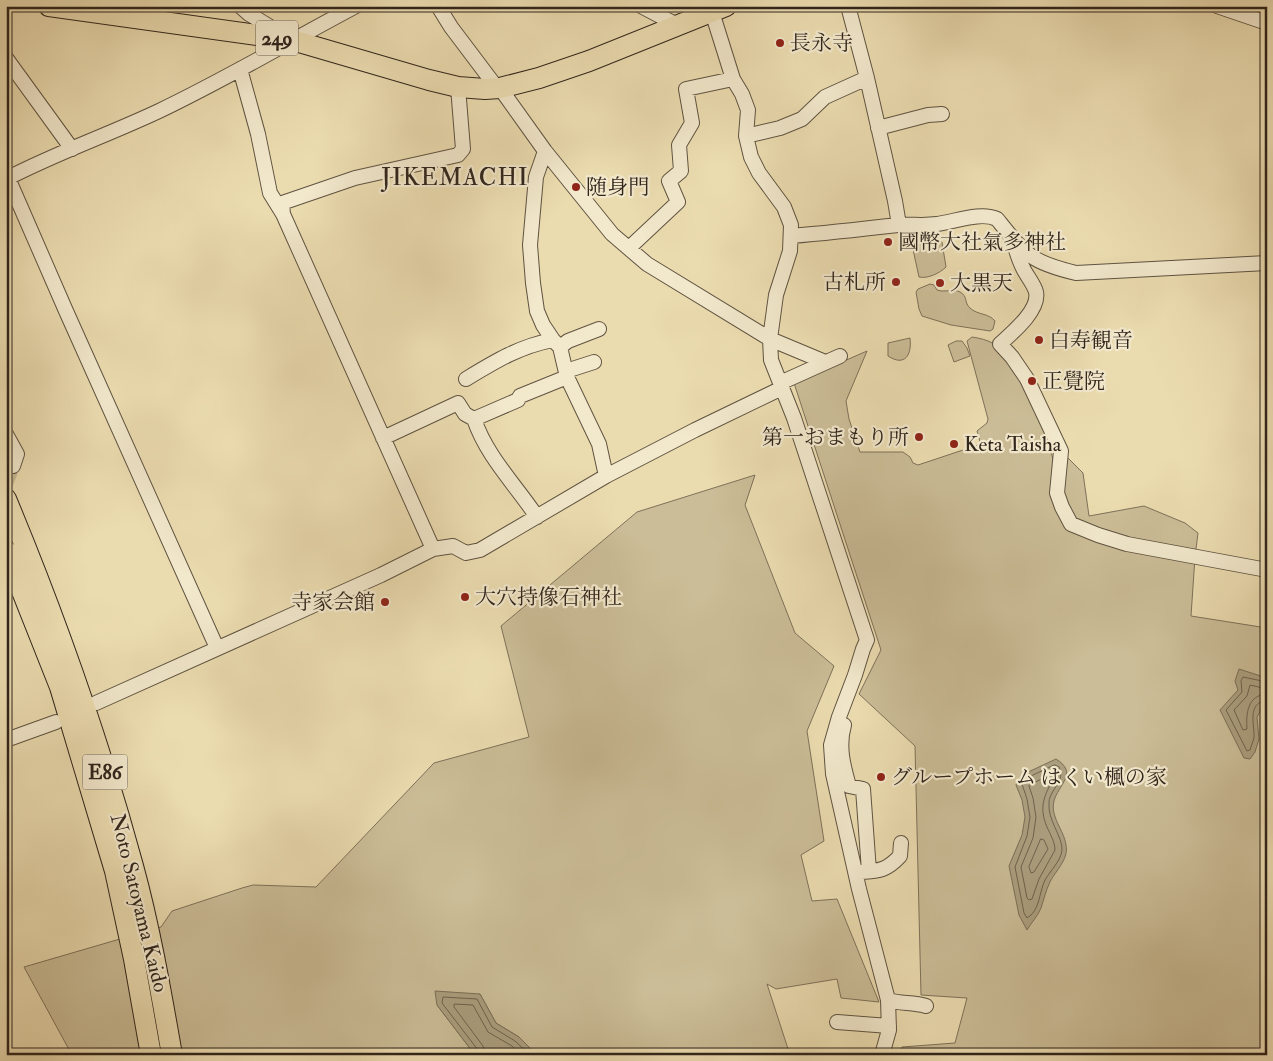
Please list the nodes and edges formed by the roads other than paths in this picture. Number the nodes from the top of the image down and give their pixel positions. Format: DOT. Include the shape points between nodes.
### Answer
graph roads {
  1 [pos="49,6"];
  2 [pos="240,6"];
  3 [pos="356,6"];
  4 [pos="438,6"];
  5 [pos="641,6"];
  6 [pos="848,6"];
  7 [pos="1217,6"];
  8 [pos="719,9"];
  9 [pos="1267,23"];
  10 [pos="677,26"];
  11 [pos="292,40"];
  12 [pos="6,58"];
  13 [pos="240,69"];
  14 [pos="867,78"];
  15 [pos="733,80"];
  16 [pos="458,87"];
  17 [pos="498,88"];
  18 [pos="942,114"];
  19 [pos="878,128"];
  20 [pos="746,136"];
  21 [pos="72,149"];
  22 [pos="545,151"];
  23 [pos="7,179"];
  24 [pos="282,214"];
  25 [pos="899,225"];
  26 [pos="792,236"];
  27 [pos="1012,239"];
  28 [pos="629,248"];
  29 [pos="1267,263"];
  30 [pos="599,329"];
  31 [pos="770,338"];
  32 [pos="557,344"];
  33 [pos="840,356"];
  34 [pos="594,362"];
  35 [pos="825,362"];
  36 [pos="566,374"];
  37 [pos="466,379"];
  38 [pos="781,386"];
  39 [pos="474,419"];
  40 [pos="6,434"];
  41 [pos="383,438"];
  42 [pos="13,466"];
  43 [pos="606,476"];
  44 [pos="6,499"];
  45 [pos="537,517"];
  46 [pos="433,549"];
  47 [pos="6,551"];
  48 [pos="1267,570"];
  49 [pos="217,648"];
  50 [pos="846,700"];
  51 [pos="96,703"];
  52 [pos="56,722"];
  53 [pos="6,740"];
  54 [pos="901,842"];
  55 [pos="862,872"];
  56 [pos="888,1000"];
  57 [pos="926,1006"];
  58 [pos="837,1022"];
  59 [pos="889,1026"];
  60 [pos="151,1055"];
  61 [pos="172,1055"];
  62 [pos="882,1055"];
  1 -- 11 [label="highway, 249"];
  2 -- 11 [label="street"];
  3 -- 11 [label="street"];
  4 -- 17 [label="street"];
  5 -- 10 [label="street"];
  6 -- 14 [label="street"];
  7 -- 9 [label="street"];
  8 -- 10 [label="highway, 249"];
  8 -- 15 [label="street"];
  10 -- 17 [label="highway, 249" via="589,61"];
  11 -- 13 [label="street"];
  11 -- 16 [label="highway, 249"];
  12 -- 21 [label="street"];
  13 -- 21 [label="street" via="158,111"];
  13 -- 24 [label="street" via="270,193"];
  14 -- 19 [label="street"];
  14 -- 20 [label="street" via="824,97 802,119"];
  15 -- 20 [label="street" via="748,110"];
  15 -- 28 [label="street" via="686,89 692,123 678,145 681,171 669,181 678,202"];
  16 -- 17 [label="highway, 249"];
  16 -- 24 [label="street" via="463,149 458,155 355,178 282,204"];
  17 -- 22 [label="street"];
  18 -- 19 [label="street"];
  19 -- 25 [label="street"];
  20 -- 26 [label="street" via="751,158 784,208"];
  21 -- 23 [label="street"];
  22 -- 28 [label="street" via="612,234"];
  22 -- 32 [label="street" via="536,178 530,245 537,311 542,325"];
  23 -- 49 [label="street"];
  24 -- 41 [label="street"];
  25 -- 26 [label="street"];
  25 -- 27 [label="street" via="937,224 992,216"];
  26 -- 31 [label="street" via="776,295"];
  27 -- 29 [label="street" via="1034,260 1076,273"];
  27 -- 48 [label="street" via="1036,292 1035,302 1034,308 1000,344 1027,379 1061,451 1057,493 1071,524 1127,544"];
  28 -- 31 [label="street" via="647,264"];
  30 -- 32 [label="street"];
  31 -- 35 [label="street"];
  31 -- 38 [label="street" via="771,360"];
  32 -- 36 [label="street"];
  32 -- 37 [label="street" via="537,343 507,355"];
  33 -- 35 [label="street"];
  34 -- 36 [label="street"];
  35 -- 38 [label="street"];
  36 -- 39 [label="street"];
  36 -- 43 [label="street" via="599,444"];
  38 -- 43 [label="street"];
  38 -- 50 [label="street" via="867,640"];
  39 -- 41 [label="street" via="465,414 458,403"];
  39 -- 45 [label="street" via="493,458"];
  40 -- 42 [label="street" via="17,454"];
  41 -- 46 [label="street"];
  43 -- 45 [label="street"];
  44 -- 61 [label="highway, Noto Satoyama Kaido / E86" via="44,590 76,681 134,867 155,956"];
  45 -- 46 [label="street" via="480,550 466,553 453,546"];
  46 -- 49 [label="street"];
  47 -- 60 [label="highway, Noto Satoyama Kaido / E86" via="60,687 115,871"];
  49 -- 51 [label="street"];
  50 -- 55 [label="street" via="831,745 833,774"];
  50 -- 55 [label="street" via="846,719 840,737 849,786 863,789"];
  52 -- 53 [label="street"];
  54 -- 55 [label="street" via="900,856 892,865 879,871"];
  55 -- 56 [label="street"];
  56 -- 57 [label="street"];
  56 -- 59 [label="street"];
  58 -- 59 [label="street"];
  59 -- 62 [label="street"];
}
